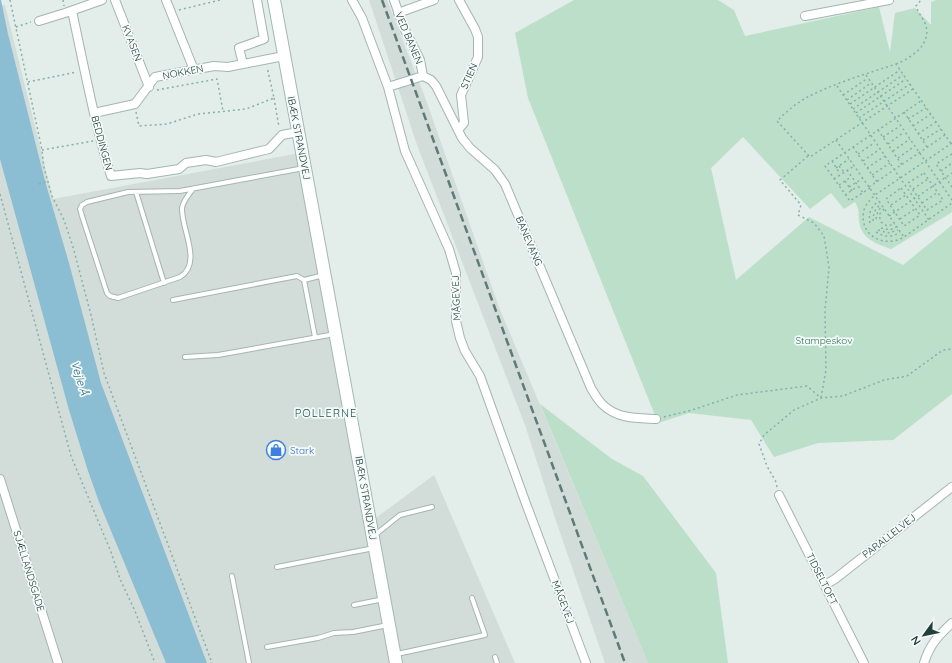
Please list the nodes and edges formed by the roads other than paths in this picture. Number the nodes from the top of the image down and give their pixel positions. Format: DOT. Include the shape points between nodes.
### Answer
graph roads {
  1 [pos="102,0"];
  2 [pos="115,0"];
  3 [pos="166,0"];
  4 [pos="257,0"];
  5 [pos="274,0"];
  6 [pos="352,0"];
  7 [pos="394,0"];
  8 [pos="434,0"];
  9 [pos="459,0"];
  10 [pos="889,0"];
  11 [pos="72,11"];
  12 [pos="398,13"];
  13 [pos="805,16"];
  14 [pos="39,21"];
  15 [pos="284,56"];
  16 [pos="243,64"];
  17 [pos="194,70"];
  18 [pos="423,76"];
  19 [pos="149,87"];
  20 [pos="388,87"];
  21 [pos="94,113"];
  22 [pos="458,130"];
  23 [pos="298,132"];
  24 [pos="305,168"];
  25 [pos="193,189"];
  26 [pos="136,192"];
  27 [pos="324,275"];
  28 [pos="304,280"];
  29 [pos="164,283"];
  30 [pos="173,300"];
  31 [pos="336,333"];
  32 [pos="315,337"];
  33 [pos="185,357"];
  34 [pos="656,419"];
  35 [pos="0,479"];
  36 [pos="952,486"];
  37 [pos="779,495"];
  38 [pos="432,507"];
  39 [pos="374,542"];
  40 [pos="276,567"];
  41 [pos="232,576"];
  42 [pos="825,585"];
  43 [pos="472,598"];
  44 [pos="384,599"];
  45 [pos="354,605"];
  46 [pos="952,623"];
  47 [pos="389,625"];
  48 [pos="267,647"];
  49 [pos="496,656"];
  50 [pos="395,659"];
  51 [pos="58,663"];
  52 [pos="249,663"];
  53 [pos="497,663"];
  54 [pos="586,663"];
  55 [pos="864,663"];
  56 [pos="924,663"];
  1 -- 11 [label="street"];
  2 -- 19 [label="street, KVASEN"];
  3 -- 17 [label="street"];
  4 -- 16 [label="street" via="264,39 239,48"];
  5 -- 15 [label="street, IBÆK STRANDVEJ"];
  6 -- 20 [label="street, MÅGEVEJ" via="362,18"];
  7 -- 12 [label="street, VED BANEN"];
  8 -- 12 [label="street"];
  9 -- 22 [label="street, STIEN" via="478,37 478,57 461,95 464,123"];
  10 -- 13 [label="street"];
  11 -- 14 [label="street"];
  11 -- 21 [label="street, BEDDINGEN"];
  12 -- 18 [label="street, VED BANEN" via="420,60"];
  15 -- 16 [label="street, NOKKEN"];
  15 -- 23 [label="street, IBÆK STRANDVEJ"];
  16 -- 17 [label="street, NOKKEN"];
  17 -- 19 [label="street, NOKKEN" via="155,78"];
  18 -- 20 [label="street"];
  18 -- 22 [label="street, BANEVANG" via="436,86"];
  19 -- 21 [label="street, NOKKEN" via="135,104"];
  20 -- 54 [label="street, MÅGEVEJ" via="405,151 449,249 456,274 456,321 460,338 480,376"];
  21 -- 23 [label="street, BEDDINGEN" via="111,176 179,169 186,164 206,160 216,162 269,149 282,135"];
  22 -- 34 [label="street, BANEVANG" via="466,143 495,170 505,184 591,388 602,404 615,414 630,418"];
  23 -- 24 [label="street, IBÆK STRANDVEJ"];
  24 -- 25 [label="lane"];
  24 -- 27 [label="street, IBÆK STRANDVEJ"];
  25 -- 26 [label="lane"];
  25 -- 29 [label="lane" via="182,209 190,267 180,277"];
  26 -- 29 [label="lane"];
  26 -- 29 [label="lane" via="87,202 80,209 82,216 110,296 118,298"];
  27 -- 28 [label="lane"];
  27 -- 31 [label="street, IBÆK STRANDVEJ"];
  28 -- 30 [label="lane" via="297,276"];
  28 -- 32 [label="lane"];
  31 -- 32 [label="lane"];
  31 -- 39 [label="street, IBÆK STRANDVEJ"];
  32 -- 33 [label="lane" via="218,354"];
  35 -- 51 [label="street, SJÆLLANDSGADE"];
  36 -- 42 [label="street, PARALLELVEJ"];
  37 -- 42 [label="street, TIDSELTOFT"];
  38 -- 39 [label="lane" via="400,514"];
  39 -- 40 [label="lane"];
  39 -- 44 [label="street, IBÆK STRANDVEJ"];
  41 -- 52 [label="lane"];
  42 -- 55 [label="street, TIDSELTOFT"];
  43 -- 50 [label="lane" via="485,635"];
  44 -- 45 [label="lane"];
  44 -- 47 [label="street, IBÆK STRANDVEJ"];
  46 -- 56 [label="street" via="936,638 927,652"];
  47 -- 48 [label="lane"];
  47 -- 50 [label="street, IBÆK STRANDVEJ"];
  49 -- 53 [label="lane"];
}
